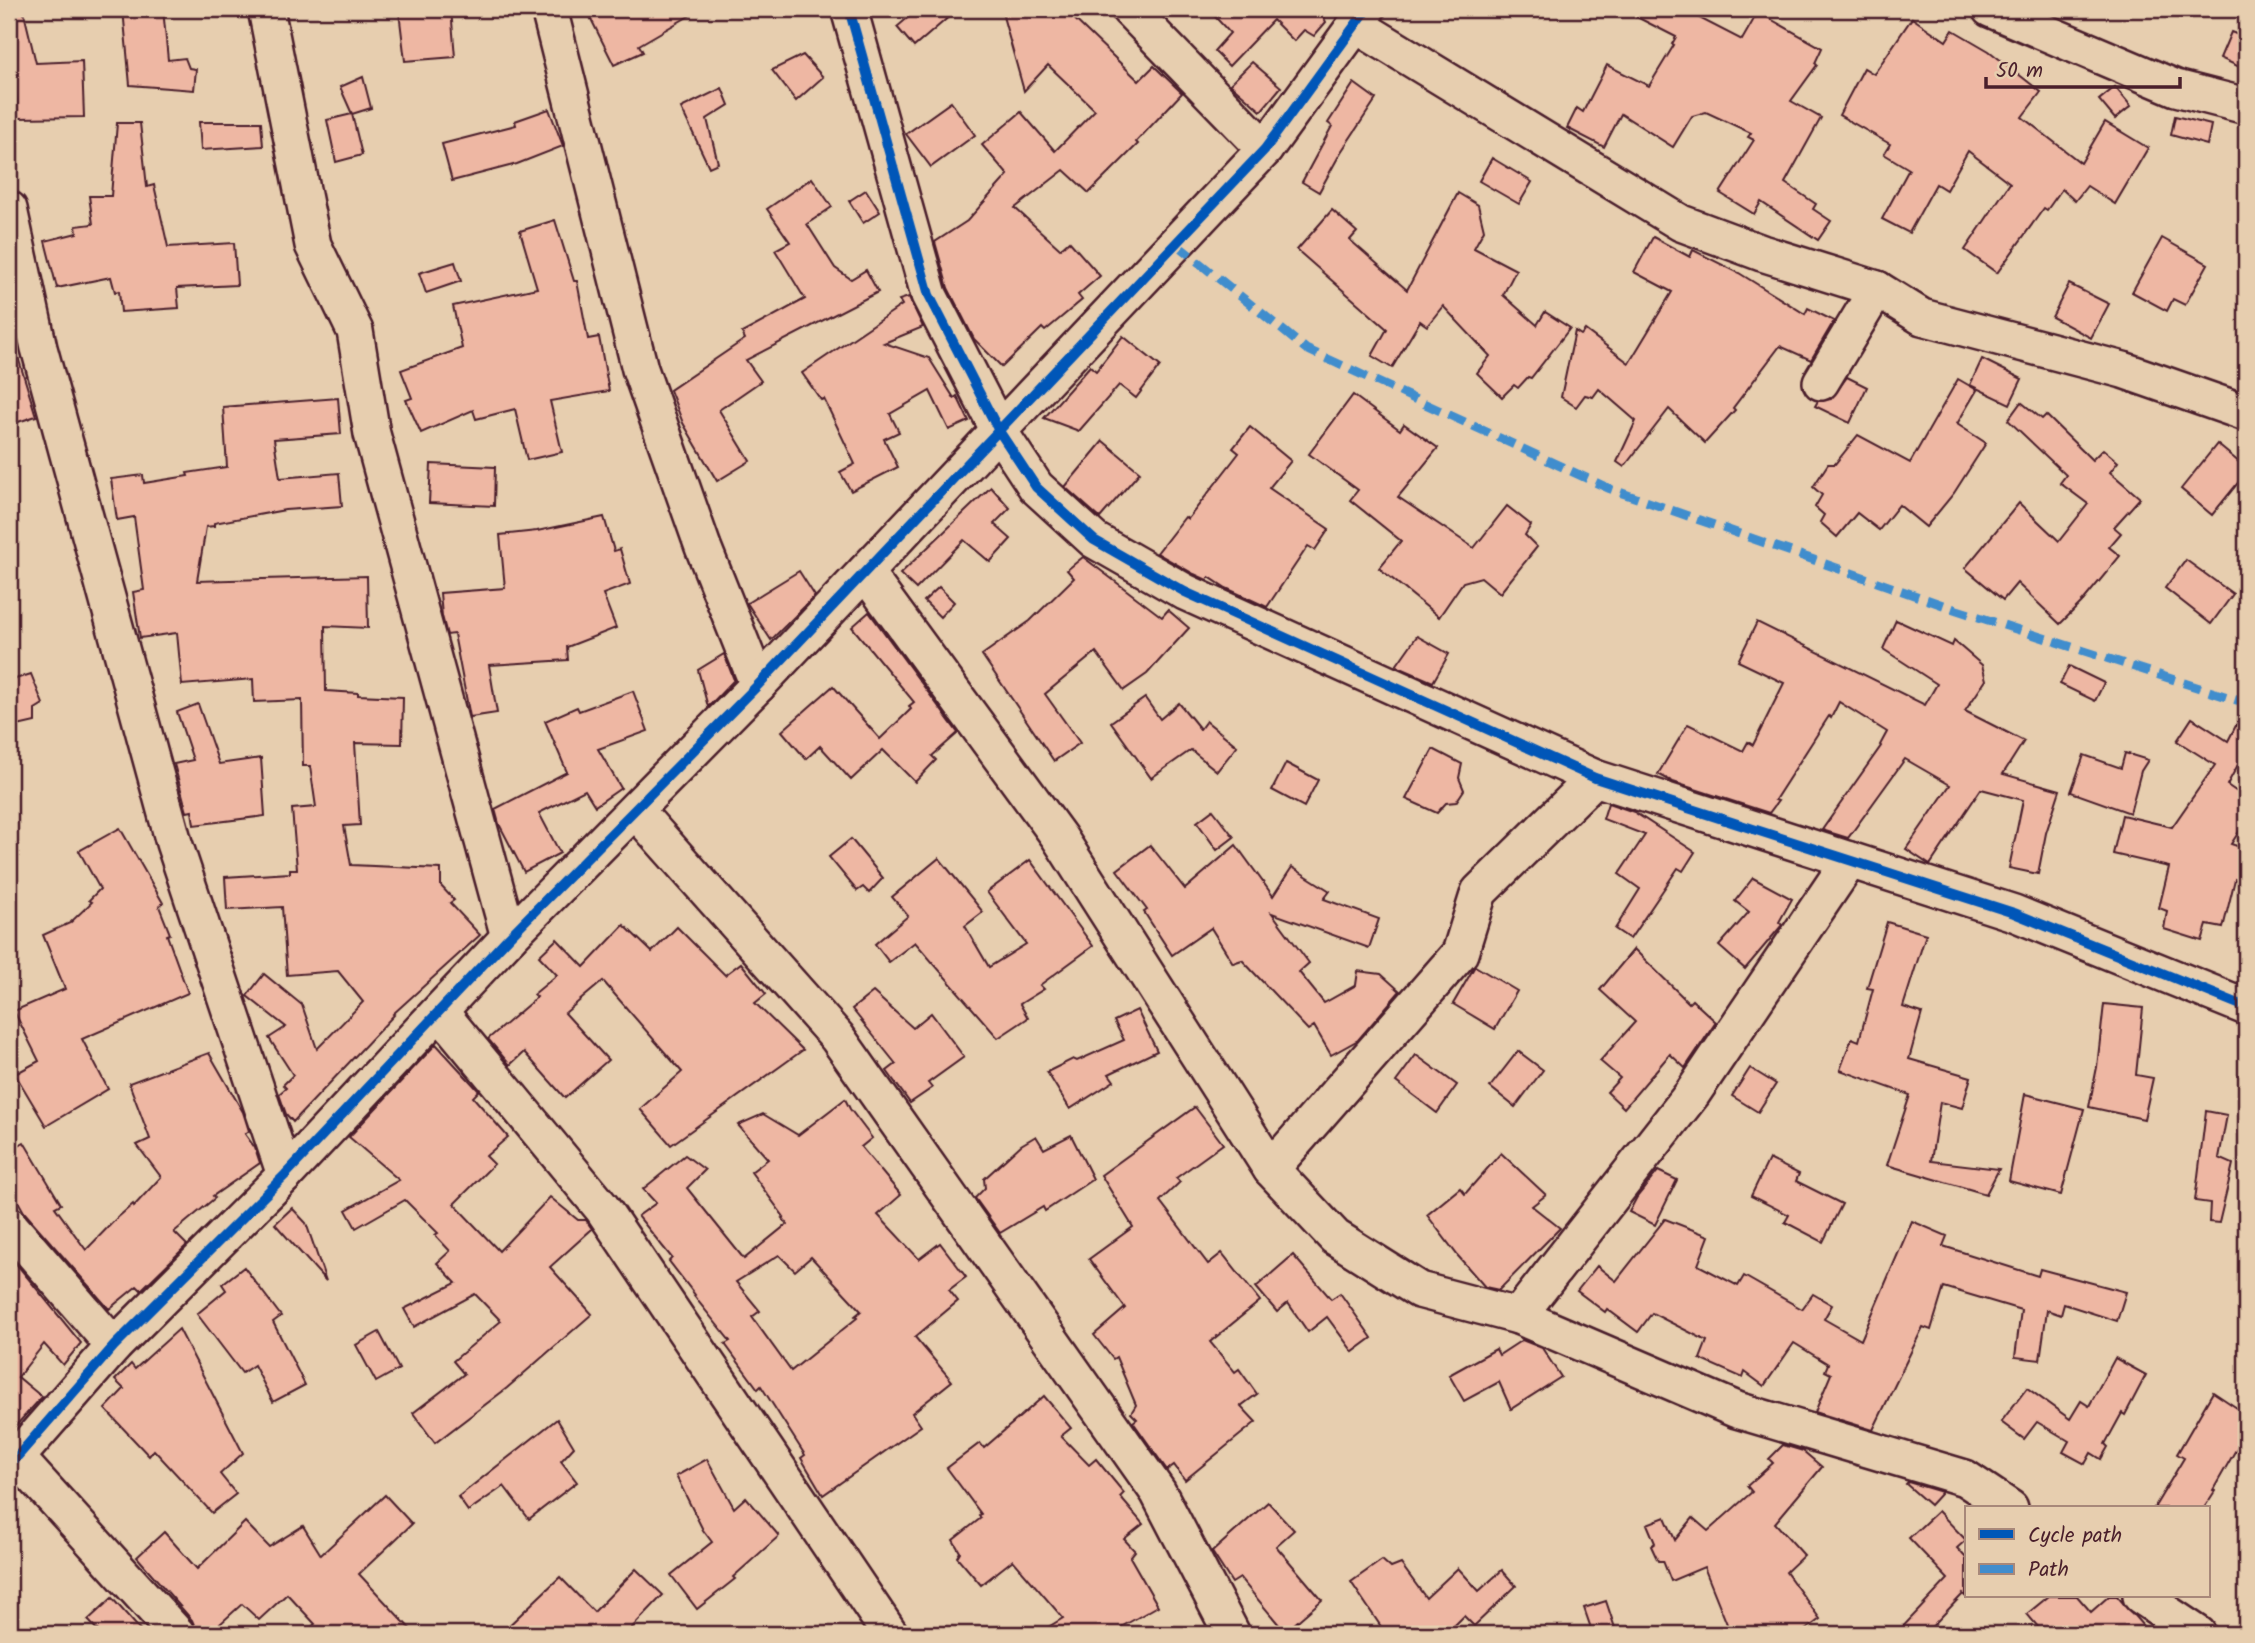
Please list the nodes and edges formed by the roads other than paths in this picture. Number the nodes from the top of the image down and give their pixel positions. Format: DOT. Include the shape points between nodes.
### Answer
graph roads {
  1 [pos="266,9"];
  2 [pos="549,9"];
  3 [pos="849,9"];
  4 [pos="1129,9"];
  5 [pos="1990,9"];
  6 [pos="1362,17"];
  7 [pos="2246,106"];
  8 [pos="1265,149"];
  9 [pos="9,209"];
  10 [pos="1877,289"];
  11 [pos="1821,382"];
  12 [pos="2246,413"];
  13 [pos="999,431"];
  14 [pos="865,572"];
  15 [pos="758,685"];
  16 [pos="1595,778"];
  17 [pos="636,811"];
  18 [pos="1850,860"];
  19 [pos="509,937"];
  20 [pos="2246,1007"];
  21 [pos="440,1012"];
  22 [pos="1271,1169"];
  23 [pos="285,1175"];
  24 [pos="9,1225"];
  25 [pos="1518,1316"];
  26 [pos="114,1346"];
  27 [pos="13,1462"];
  28 [pos="2007,1506"];
  29 [pos="2144,1598"];
  30 [pos="177,1634"];
  31 [pos="890,1634"];
  32 [pos="1232,1634"];
  33 [pos="2198,1634"];
  1 -- 19 [label="street" via="313,245 355,331 372,434"];
  2 -- 15 [label="street" via="640,369"];
  3 -- 13 [label="street" via="929,295"];
  4 -- 8 [label="street"];
  5 -- 7 [label="street" via="2176,88"];
  6 -- 8 [label="street"];
  6 -- 10 [label="street" via="1681,223"];
  8 -- 13 [label="street"];
  9 -- 23 [label="street" via="38,348 174,843"];
  10 -- 11 [label="street"];
  10 -- 12 [label="street" via="1922,317 2123,370"];
  13 -- 14 [label="street"];
  13 -- 16 [label="street" via="1036,487 1094,540 1185,592"];
  14 -- 15 [label="street"];
  14 -- 22 [label="street" via="1059,837"];
  15 -- 17 [label="street"];
  16 -- 18 [label="street"];
  16 -- 22 [label="street" via="1479,892 1460,953"];
  17 -- 19 [label="street"];
  17 -- 32 [label="street" via="838,1037 1158,1492"];
  18 -- 20 [label="street" via="2014,914"];
  18 -- 25 [label="street" via="1692,1094"];
  19 -- 21 [label="street"];
  21 -- 23 [label="street"];
  21 -- 31 [label="street" via="602,1208"];
  22 -- 25 [label="street" via="1335,1237 1419,1290"];
  23 -- 26 [label="street"];
  24 -- 26 [label="street"];
  25 -- 28 [label="street" via="1737,1410 1965,1478"];
  26 -- 27 [label="street"];
  27 -- 30 [label="street"];
  29 -- 33 [label="street"];
}
